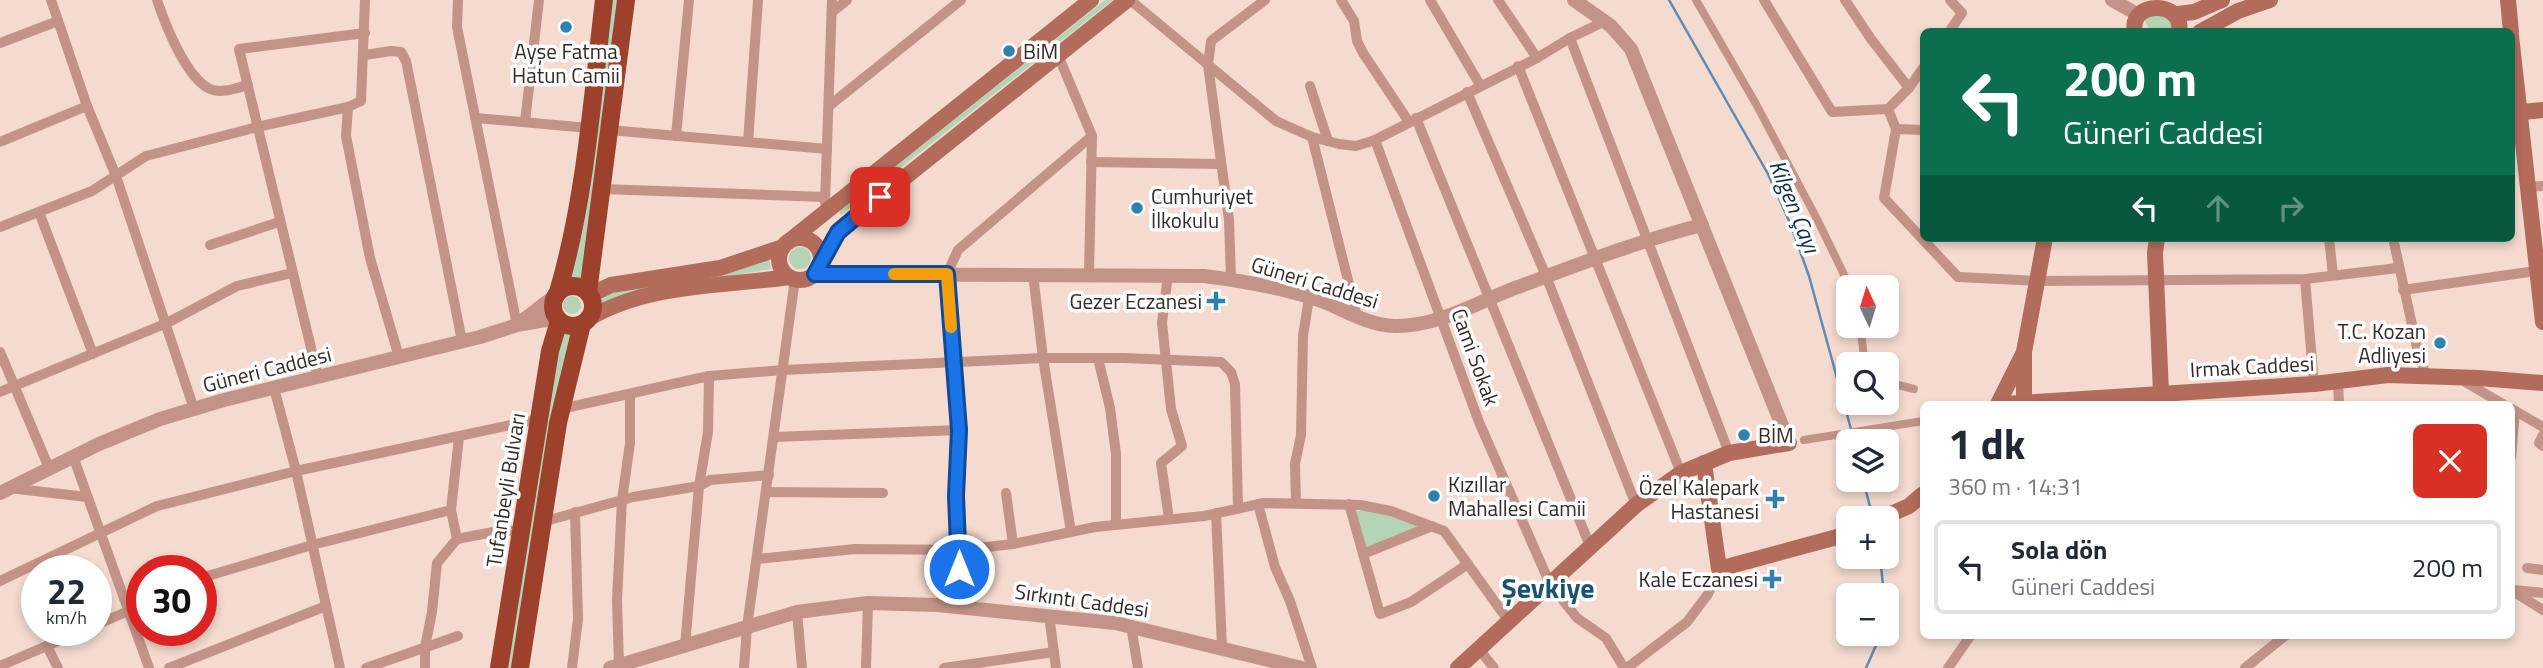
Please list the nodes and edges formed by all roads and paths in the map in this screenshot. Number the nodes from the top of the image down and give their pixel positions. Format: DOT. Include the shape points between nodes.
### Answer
graph roads {
  1 [pos="51,0"];
  2 [pos="157,0"];
  3 [pos="365,0"];
  4 [pos="458,0"];
  5 [pos="539,0"];
  6 [pos="604,0"];
  7 [pos="626,0"];
  8 [pos="689,0"];
  9 [pos="758,0"];
  10 [pos="832,0"];
  11 [pos="847,0"];
  12 [pos="961,0"];
  13 [pos="1091,0"];
  14 [pos="1129,0"];
  15 [pos="1265,0"];
  16 [pos="1340,0"];
  17 [pos="1430,0"];
  18 [pos="1498,0"];
  19 [pos="1574,0"];
  20 [pos="1696,0"];
  21 [pos="1764,0"];
  22 [pos="1845,0"];
  23 [pos="1950,0"];
  24 [pos="2112,0"];
  25 [pos="2222,0"];
  26 [pos="2270,0"];
  27 [pos="2508,0"];
  28 [pos="2170,6"];
  29 [pos="832,12"];
  30 [pos="2136,18"];
  31 [pos="58,21"];
  32 [pos="1605,21"];
  33 [pos="1951,28"];
  34 [pos="2178,28"];
  35 [pos="2207,28"];
  36 [pos="2510,28"];
  37 [pos="365,33"];
  38 [pos="1570,38"];
  39 [pos="0,43"];
  40 [pos="365,55"];
  41 [pos="1059,55"];
  42 [pos="1537,58"];
  43 [pos="1208,65"];
  44 [pos="1518,66"];
  45 [pos="1920,72"];
  46 [pos="248,85"];
  47 [pos="1480,85"];
  48 [pos="1310,86"];
  49 [pos="1909,88"];
  50 [pos="1467,92"];
  51 [pos="87,106"];
  52 [pos="829,106"];
  53 [pos="348,107"];
  54 [pos="1888,109"];
  55 [pos="2543,110"];
  56 [pos="2515,112"];
  57 [pos="476,118"];
  58 [pos="1412,120"];
  59 [pos="525,122"];
  60 [pos="257,127"];
  61 [pos="589,128"];
  62 [pos="1896,128"];
  63 [pos="609,130"];
  64 [pos="1920,130"];
  65 [pos="676,136"];
  66 [pos="1092,136"];
  67 [pos="1312,137"];
  68 [pos="1375,139"];
  69 [pos="1328,141"];
  70 [pos="0,142"];
  71 [pos="748,142"];
  72 [pos="827,149"];
  73 [pos="1091,162"];
  74 [pos="1220,164"];
  75 [pos="116,176"];
  76 [pos="2535,186"];
  77 [pos="602,188"];
  78 [pos="825,205"];
  79 [pos="39,212"];
  80 [pos="279,222"];
  81 [pos="1702,225"];
  82 [pos="0,226"];
  83 [pos="1920,236"];
  84 [pos="1648,239"];
  85 [pos="1925,242"];
  86 [pos="2044,242"];
  87 [pos="2157,242"];
  88 [pos="2329,242"];
  89 [pos="2394,242"];
  90 [pos="785,244"];
  91 [pos="210,245"];
  92 [pos="1596,258"];
  93 [pos="2398,268"];
  94 [pos="817,271"];
  95 [pos="2540,271"];
  96 [pos="292,273"];
  97 [pos="947,274"];
  98 [pos="1033,274"];
  99 [pos="1089,274"];
  100 [pos="1168,275"];
  101 [pos="1844,275"];
  102 [pos="2333,275"];
  103 [pos="1546,276"];
  104 [pos="792,278"];
  105 [pos="1231,279"];
  106 [pos="2156,279"];
  107 [pos="2305,279"];
  108 [pos="2038,281"];
  109 [pos="2403,290"];
  110 [pos="557,293"];
  111 [pos="589,293"];
  112 [pos="1309,298"];
  113 [pos="1490,298"];
  114 [pos="1357,316"];
  115 [pos="1443,318"];
  116 [pos="558,320"];
  117 [pos="585,322"];
  118 [pos="167,323"];
  119 [pos="2543,323"];
  120 [pos="517,325"];
  121 [pos="462,341"];
  122 [pos="0,352"];
  123 [pos="2024,352"];
  124 [pos="93,354"];
  125 [pos="399,357"];
  126 [pos="1043,358"];
  127 [pos="1098,358"];
  128 [pos="1168,359"];
  129 [pos="953,362"];
  130 [pos="783,370"];
  131 [pos="709,376"];
  132 [pos="2426,376"];
  133 [pos="318,377"];
  134 [pos="2456,377"];
  135 [pos="2339,382"];
  136 [pos="2543,383"];
  137 [pos="2314,384"];
  138 [pos="1899,385"];
  139 [pos="13,386"];
  140 [pos="274,388"];
  141 [pos="1914,389"];
  142 [pos="0,392"];
  143 [pos="2161,393"];
  144 [pos="630,394"];
  145 [pos="2000,401"];
  146 [pos="2024,401"];
  147 [pos="2061,401"];
  148 [pos="2339,401"];
  149 [pos="2498,401"];
  150 [pos="194,409"];
  151 [pos="561,410"];
  152 [pos="2515,411"];
  153 [pos="539,419"];
  154 [pos="1920,421"];
  155 [pos="2543,427"];
  156 [pos="959,430"];
  157 [pos="2543,435"];
  158 [pos="459,437"];
  159 [pos="774,437"];
  160 [pos="1796,441"];
  161 [pos="2543,446"];
  162 [pos="1729,453"];
  163 [pos="73,456"];
  164 [pos="1704,463"];
  165 [pos="49,468"];
  166 [pos="296,471"];
  167 [pos="1681,472"];
  168 [pos="769,475"];
  169 [pos="699,486"];
  170 [pos="5,491"];
  171 [pos="767,492"];
  172 [pos="1006,492"];
  173 [pos="883,493"];
  174 [pos="87,497"];
  175 [pos="1920,497"];
  176 [pos="622,500"];
  177 [pos="1296,503"];
  178 [pos="1258,504"];
  179 [pos="1349,504"];
  180 [pos="1636,505"];
  181 [pos="1238,507"];
  182 [pos="452,510"];
  183 [pos="1899,510"];
  184 [pos="575,512"];
  185 [pos="1216,513"];
  186 [pos="1168,519"];
  187 [pos="542,522"];
  188 [pos="1116,525"];
  189 [pos="1432,526"];
  190 [pos="521,530"];
  191 [pos="1071,532"];
  192 [pos="100,533"];
  193 [pos="1836,537"];
  194 [pos="457,539"];
  195 [pos="1013,544"];
  196 [pos="313,545"];
  197 [pos="1590,546"];
  198 [pos="960,550"];
  199 [pos="1363,554"];
  200 [pos="757,559"];
  201 [pos="1468,564"];
  202 [pos="2527,568"];
  203 [pos="1719,569"];
  204 [pos="2543,570"];
  205 [pos="217,573"];
  206 [pos="0,581"];
  207 [pos="1550,583"];
  208 [pos="2515,590"];
  209 [pos="2515,592"];
  210 [pos="2543,593"];
  211 [pos="868,603"];
  212 [pos="126,605"];
  213 [pos="326,606"];
  214 [pos="957,606"];
  215 [pos="2543,610"];
  216 [pos="797,612"];
  217 [pos="1049,615"];
  218 [pos="1510,623"];
  219 [pos="1131,626"];
  220 [pos="747,627"];
  221 [pos="458,636"];
  222 [pos="1968,639"];
  223 [pos="2281,639"];
  224 [pos="47,646"];
  225 [pos="141,646"];
  226 [pos="685,646"];
  227 [pos="425,647"];
  228 [pos="1222,647"];
  229 [pos="1479,649"];
  230 [pos="1054,652"];
  231 [pos="646,663"];
  232 [pos="1278,665"];
  233 [pos="0,666"];
  234 [pos="614,667"];
  235 [pos="58,668"];
  236 [pos="149,668"];
  237 [pos="169,668"];
  238 [pos="340,668"];
  239 [pos="366,668"];
  240 [pos="425,668"];
  241 [pos="499,668"];
  242 [pos="520,668"];
  243 [pos="572,668"];
  244 [pos="744,668"];
  245 [pos="802,668"];
  246 [pos="866,668"];
  247 [pos="944,668"];
  248 [pos="1056,668"];
  249 [pos="1138,668"];
  250 [pos="1302,668"];
  251 [pos="1311,668"];
  252 [pos="1458,668"];
  253 [pos="1494,668"];
  254 [pos="1625,668"];
  255 [pos="1948,668"];
  256 [pos="2245,668"];
  1 -- 31 [label="street"];
  2 -- 46 [label="street" via="165,24 201,83 223,91"];
  3 -- 37 [label="street"];
  4 -- 57 [label="street" via="457,27"];
  5 -- 59 [label="street"];
  6 -- 61 [label="highway, Tufanbeyli Bulvarı"];
  7 -- 63 [label="highway, Tufanbeyli Bulvarı"];
  8 -- 65 [label="street"];
  9 -- 71 [label="street"];
  10 -- 29 [label="street"];
  11 -- 29 [label="street"];
  12 -- 52 [label="street"];
  13 -- 78 [label="main road"];
  14 -- 41 [label="main road"];
  14 -- 43 [label="street"];
  15 -- 43 [label="street" via="1211,41"];
  16 -- 58 [label="street" via="1354,21 1363,53"];
  17 -- 47 [label="street"];
  18 -- 42 [label="street"];
  19 -- 32 [label="street"];
  20 -- 101 [label="street" via="1762,115"];
  21 -- 54 [label="street" via="1832,112"];
  22 -- 49 [label="street"];
  23 -- 33 [label="street" via="1962,13"];
  24 -- 30 [label="street"];
  25 -- 28 [label="main road" via="2194,12"];
  26 -- 35 [label="main road"];
  27 -- 36 [label="main road"];
  28 -- 30 [label="main road" via="2147,4"];
  28 -- 34 [label="main road"];
  29 -- 52 [label="street"];
  31 -- 39 [label="street"];
  31 -- 51 [label="street"];
  32 -- 38 [label="street"];
  32 -- 81 [label="street" via="1631,49"];
  37 -- 40 [label="street"];
  37 -- 46 [label="street" via="240,49"];
  38 -- 42 [label="street"];
  38 -- 84 [label="street"];
  40 -- 53 [label="street" via="361,101"];
  40 -- 121 [label="street" via="401,52 406,61"];
  41 -- 66 [label="street"];
  41 -- 94 [label="main road" via="844,226"];
  42 -- 44 [label="street"];
  43 -- 67 [label="street" via="1276,121"];
  43 -- 74 [label="street"];
  44 -- 47 [label="street"];
  44 -- 92 [label="street"];
  45 -- 49 [label="street"];
  46 -- 60 [label="street"];
  47 -- 50 [label="street"];
  48 -- 69 [label="street"];
  49 -- 54 [label="street"];
  50 -- 58 [label="street"];
  50 -- 103 [label="street"];
  51 -- 70 [label="street"];
  51 -- 75 [label="street"];
  52 -- 72 [label="street"];
  53 -- 60 [label="street"];
  53 -- 125 [label="street" via="346,136 370,258"];
  54 -- 62 [label="street"];
  55 -- 56 [label="main road"];
  56 -- 76 [label="main road"];
  57 -- 59 [label="street"];
  57 -- 120 [label="street"];
  58 -- 68 [label="street"];
  58 -- 113 [label="street"];
  59 -- 61 [label="street"];
  60 -- 75 [label="street" via="146,156"];
  60 -- 80 [label="street"];
  61 -- 110 [label="highway, Tufanbeyli Bulvarı" via="575,223"];
  62 -- 64 [label="street"];
  62 -- 83 [label="street" via="1884,198"];
  63 -- 65 [label="street"];
  63 -- 77 [label="highway, Tufanbeyli Bulvarı"];
  65 -- 71 [label="street"];
  66 -- 73 [label="street"];
  66 -- 97 [label="street" via="958,250"];
  67 -- 69 [label="street"];
  67 -- 114 [label="street"];
  68 -- 69 [label="street" via="1356,146"];
  68 -- 115 [label="street, Cami Sokak"];
  71 -- 72 [label="street"];
  72 -- 78 [label="street"];
  73 -- 74 [label="street"];
  73 -- 99 [label="street"];
  74 -- 105 [label="street" via="1229,220"];
  75 -- 79 [label="street"];
  75 -- 118 [label="street"];
  76 -- 95 [label="main road"];
  77 -- 78 [label="street"];
  77 -- 111 [label="highway, Tufanbeyli Bulvarı"];
  78 -- 90 [label="main road"];
  79 -- 82 [label="street"];
  79 -- 124 [label="street"];
  80 -- 91 [label="street"];
  80 -- 96 [label="street"];
  81 -- 84 [label="street, Güneri Caddesi"];
  81 -- 160 [label="street"];
  84 -- 92 [label="street, Güneri Caddesi"];
  84 -- 162 [label="street"];
  85 -- 108 [label="street" via="1958,277"];
  86 -- 108 [label="main road"];
  87 -- 106 [label="main road"];
  88 -- 102 [label="street"];
  89 -- 93 [label="street"];
  90 -- 94 [label="main road" via="800,238 813,242 821,254"];
  90 -- 104 [label="main road" via="779,260"];
  90 -- 111 [label="main road" via="720,268 611,285"];
  92 -- 103 [label="street, Güneri Caddesi"];
  92 -- 167 [label="street"];
  93 -- 102 [label="street"];
  93 -- 109 [label="street"];
  94 -- 97 [label="street, Güneri Caddesi"];
  94 -- 104 [label="main road, Güneri Caddesi" via="802,280"];
  95 -- 109 [label="street"];
  95 -- 119 [label="main road"];
  96 -- 118 [label="street" via="237,286"];
  96 -- 133 [label="street"];
  97 -- 98 [label="street, Güneri Caddesi"];
  97 -- 129 [label="street"];
  98 -- 99 [label="street, Güneri Caddesi"];
  98 -- 126 [label="street"];
  99 -- 100 [label="street, Güneri Caddesi"];
  100 -- 105 [label="street, Güneri Caddesi"];
  100 -- 128 [label="street" via="1162,323"];
  102 -- 107 [label="street"];
  103 -- 113 [label="street, Güneri Caddesi"];
  103 -- 180 [label="street"];
  104 -- 117 [label="main road, Güneri Caddesi" via="645,295 620,302"];
  104 -- 130 [label="street"];
  105 -- 112 [label="street, Güneri Caddesi"];
  106 -- 107 [label="street"];
  106 -- 108 [label="street"];
  106 -- 143 [label="main road"];
  107 -- 137 [label="street"];
  108 -- 123 [label="main road"];
  109 -- 132 [label="street"];
  110 -- 111 [label="highway" via="573,286"];
  110 -- 116 [label="highway, Tufanbeyli Bulvarı" via="552,307"];
  110 -- 120 [label="street"];
  111 -- 117 [label="highway, Tufanbeyli Bulvarı" via="592,312"];
  112 -- 114 [label="street, Güneri Caddesi"];
  112 -- 177 [label="street" via="1303,336"];
  113 -- 115 [label="street, Güneri Caddesi"];
  113 -- 197 [label="street"];
  114 -- 115 [label="street, Güneri Caddesi" via="1396,326"];
  115 -- 207 [label="street, Cami Sokak" via="1479,422"];
  116 -- 117 [label="highway" via="570,326"];
  116 -- 120 [label="street, Güneri Caddesi"];
  116 -- 153 [label="highway, Tufanbeyli Bulvarı"];
  117 -- 151 [label="highway, Tufanbeyli Bulvarı"];
  118 -- 124 [label="street"];
  118 -- 150 [label="street"];
  120 -- 121 [label="street, Güneri Caddesi"];
  121 -- 125 [label="street, Güneri Caddesi"];
  122 -- 139 [label="street"];
  123 -- 145 [label="main road"];
  123 -- 146 [label="main road"];
  124 -- 139 [label="street"];
  125 -- 133 [label="street, Güneri Caddesi"];
  126 -- 127 [label="street"];
  126 -- 129 [label="street"];
  126 -- 191 [label="street"];
  127 -- 128 [label="street"];
  127 -- 188 [label="street" via="1116,454"];
  128 -- 181 [label="street" via="1222,362 1231,372"];
  128 -- 186 [label="street" via="1171,410 1182,446 1161,463"];
  129 -- 130 [label="street"];
  129 -- 156 [label="street"];
  130 -- 131 [label="street"];
  130 -- 159 [label="street"];
  131 -- 144 [label="street"];
  131 -- 169 [label="street" via="708,432"];
  132 -- 134 [label="main road, Irmak Caddesi"];
  132 -- 135 [label="main road, Irmak Caddesi" via="2388,375"];
  133 -- 140 [label="street, Güneri Caddesi"];
  134 -- 136 [label="main road, Irmak Caddesi"];
  134 -- 149 [label="street"];
  135 -- 137 [label="main road, Irmak Caddesi"];
  135 -- 148 [label="street"];
  137 -- 143 [label="main road, Irmak Caddesi"];
  138 -- 141 [label="street"];
  139 -- 142 [label="street"];
  139 -- 165 [label="street"];
  140 -- 150 [label="street, Güneri Caddesi"];
  140 -- 166 [label="street"];
  143 -- 147 [label="main road, Irmak Caddesi"];
  144 -- 151 [label="street"];
  144 -- 176 [label="street" via="630,443"];
  150 -- 163 [label="street, Güneri Caddesi"];
  151 -- 187 [label="highway, Tufanbeyli Bulvarı"];
  152 -- 155 [label="street"];
  153 -- 158 [label="street"];
  153 -- 190 [label="highway, Tufanbeyli Bulvarı"];
  154 -- 160 [label="street"];
  156 -- 159 [label="street"];
  156 -- 198 [label="street" via="956,496"];
  157 -- 161 [label="street" via="2539,443"];
  158 -- 166 [label="street"];
  158 -- 182 [label="street"];
  159 -- 168 [label="street"];
  160 -- 162 [label="main road"];
  162 -- 164 [label="main road"];
  163 -- 165 [label="street, Güneri Caddesi"];
  163 -- 174 [label="street"];
  164 -- 167 [label="main road"];
  164 -- 203 [label="main road"];
  165 -- 170 [label="street, Güneri Caddesi"];
  166 -- 192 [label="street" via="157,506"];
  166 -- 196 [label="street"];
  167 -- 180 [label="main road"];
  168 -- 169 [label="street" via="710,480"];
  168 -- 171 [label="street"];
  169 -- 176 [label="street"];
  169 -- 226 [label="street"];
  170 -- 174 [label="street"];
  171 -- 173 [label="street"];
  171 -- 200 [label="street"];
  172 -- 195 [label="street"];
  174 -- 192 [label="street"];
  175 -- 183 [label="main road"];
  176 -- 184 [label="street"];
  176 -- 234 [label="street"];
  177 -- 178 [label="street"];
  177 -- 179 [label="street"];
  178 -- 181 [label="street"];
  178 -- 251 [label="street"];
  179 -- 189 [label="street" via="1391,511"];
  179 -- 199 [label="street"];
  180 -- 197 [label="main road"];
  181 -- 185 [label="street"];
  182 -- 194 [label="street"];
  182 -- 196 [label="street"];
  184 -- 187 [label="street"];
  184 -- 243 [label="street" via="578,619"];
  185 -- 186 [label="street"];
  185 -- 228 [label="street"];
  186 -- 188 [label="street"];
  187 -- 242 [label="highway, Tufanbeyli Bulvarı"];
  188 -- 191 [label="street"];
  189 -- 199 [label="street"];
  189 -- 201 [label="street" via="1444,531"];
  190 -- 194 [label="street"];
  190 -- 241 [label="highway, Tufanbeyli Bulvarı"];
  191 -- 195 [label="street"];
  192 -- 206 [label="street"];
  192 -- 212 [label="street"];
  193 -- 203 [label="main road"];
  194 -- 227 [label="street" via="437,563"];
  195 -- 198 [label="street"];
  196 -- 205 [label="street"];
  196 -- 213 [label="street"];
  197 -- 207 [label="main road"];
  198 -- 200 [label="street" via="855,549"];
  198 -- 214 [label="street"];
  199 -- 201 [label="street" via="1380,614 1411,601"];
  200 -- 220 [label="street"];
  201 -- 218 [label="street"];
  202 -- 204 [label="street"];
  203 -- 254 [label="street" via="1708,594 1687,622"];
  207 -- 218 [label="main road"];
  207 -- 254 [label="street, Cami Sokak" via="1577,618 1606,638"];
  208 -- 210 [label="street"];
  209 -- 215 [label="street"];
  211 -- 214 [label="street, Sırkıntı Caddesi"];
  211 -- 216 [label="street, Sırkıntı Caddesi"];
  211 -- 246 [label="street"];
  213 -- 237 [label="street"];
  213 -- 238 [label="street"];
  214 -- 217 [label="street, Sırkıntı Caddesi"];
  216 -- 220 [label="street, Sırkıntı Caddesi"];
  216 -- 245 [label="street"];
  217 -- 219 [label="street, Sırkıntı Caddesi"];
  217 -- 230 [label="street"];
  218 -- 229 [label="main road"];
  219 -- 228 [label="street, Sırkıntı Caddesi"];
  219 -- 249 [label="street"];
  220 -- 226 [label="street, Sırkıntı Caddesi"];
  220 -- 244 [label="street"];
  221 -- 227 [label="street"];
  222 -- 255 [label="street"];
  223 -- 256 [label="street"];
  224 -- 233 [label="street"];
  224 -- 235 [label="street"];
  225 -- 236 [label="street"];
  226 -- 231 [label="street, Sırkıntı Caddesi"];
  227 -- 239 [label="street"];
  227 -- 240 [label="street"];
  228 -- 232 [label="street, Sırkıntı Caddesi"];
  229 -- 252 [label="main road"];
  229 -- 253 [label="street"];
  230 -- 247 [label="street"];
  230 -- 248 [label="street"];
  231 -- 234 [label="street, Sırkıntı Caddesi"];
  232 -- 250 [label="street, Sırkıntı Caddesi"];
}
